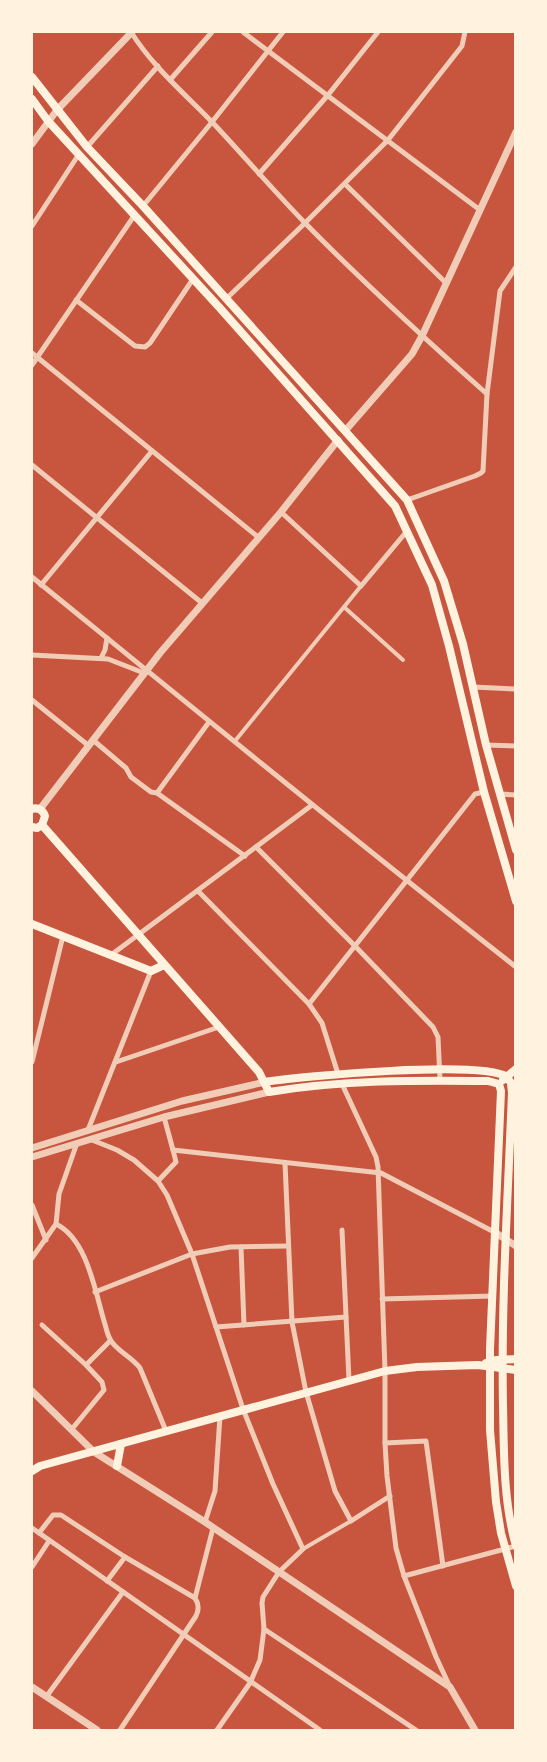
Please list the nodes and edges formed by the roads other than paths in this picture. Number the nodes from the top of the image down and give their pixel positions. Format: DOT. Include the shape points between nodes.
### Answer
graph roads {
  1 [pos="132,32"];
  2 [pos="212,32"];
  3 [pos="243,32"];
  4 [pos="283,32"];
  5 [pos="378,32"];
  6 [pos="465,32"];
  7 [pos="268,50"];
  8 [pos="158,66"];
  9 [pos="32,77"];
  10 [pos="170,80"];
  11 [pos="328,95"];
  12 [pos="32,99"];
  13 [pos="57,111"];
  14 [pos="48,121"];
  15 [pos="212,122"];
  16 [pos="516,132"];
  17 [pos="387,140"];
  18 [pos="32,144"];
  19 [pos="87,147"];
  20 [pos="79,154"];
  21 [pos="259,174"];
  22 [pos="345,184"];
  23 [pos="143,207"];
  24 [pos="480,210"];
  25 [pos="134,216"];
  26 [pos="305,224"];
  27 [pos="32,226"];
  28 [pos="516,267"];
  29 [pos="193,279"];
  30 [pos="445,282"];
  31 [pos="226,299"];
  32 [pos="76,300"];
  33 [pos="422,336"];
  34 [pos="34,355"];
  35 [pos="32,365"];
  36 [pos="487,394"];
  37 [pos="345,431"];
  38 [pos="338,440"];
  39 [pos="152,451"];
  40 [pos="32,465"];
  41 [pos="407,500"];
  42 [pos="281,512"];
  43 [pos="96,517"];
  44 [pos="407,531"];
  45 [pos="258,537"];
  46 [pos="32,578"];
  47 [pos="41,585"];
  48 [pos="361,586"];
  49 [pos="202,603"];
  50 [pos="344,607"];
  51 [pos="106,638"];
  52 [pos="32,655"];
  53 [pos="100,658"];
  54 [pos="403,660"];
  55 [pos="145,671"];
  56 [pos="458,686"];
  57 [pos="473,687"];
  58 [pos="516,689"];
  59 [pos="32,700"];
  60 [pos="209,722"];
  61 [pos="235,741"];
  62 [pos="91,743"];
  63 [pos="486,745"];
  64 [pos="516,747"];
  65 [pos="484,792"];
  66 [pos="157,793"];
  67 [pos="500,794"];
  68 [pos="516,795"];
  69 [pos="312,806"];
  70 [pos="36,809"];
  71 [pos="42,825"];
  72 [pos="32,827"];
  73 [pos="256,847"];
  74 [pos="516,850"];
  75 [pos="245,856"];
  76 [pos="406,881"];
  77 [pos="198,891"];
  78 [pos="516,901"];
  79 [pos="32,924"];
  80 [pos="138,935"];
  81 [pos="63,936"];
  82 [pos="355,946"];
  83 [pos="111,955"];
  84 [pos="164,964"];
  85 [pos="516,967"];
  86 [pos="151,971"];
  87 [pos="309,1004"];
  88 [pos="219,1027"];
  89 [pos="32,1062"];
  90 [pos="116,1062"];
  91 [pos="516,1069"];
  92 [pos="440,1070"];
  93 [pos="338,1074"];
  94 [pos="507,1077"];
  95 [pos="440,1080"];
  96 [pos="265,1082"];
  97 [pos="342,1084"];
  98 [pos="499,1084"];
  99 [pos="269,1092"];
  100 [pos="164,1117"];
  101 [pos="88,1130"];
  102 [pos="90,1139"];
  103 [pos="77,1143"];
  104 [pos="32,1148"];
  105 [pos="173,1150"];
  106 [pos="32,1157"];
  107 [pos="285,1163"];
  108 [pos="378,1172"];
  109 [pos="512,1174"];
  110 [pos="158,1180"];
  111 [pos="32,1205"];
  112 [pos="56,1224"];
  113 [pos="342,1230"];
  114 [pos="496,1233"];
  115 [pos="507,1239"];
  116 [pos="46,1240"];
  117 [pos="288,1246"];
  118 [pos="516,1246"];
  119 [pos="241,1247"];
  120 [pos="192,1254"];
  121 [pos="32,1258"];
  122 [pos="95,1292"];
  123 [pos="493,1296"];
  124 [pos="382,1299"];
  125 [pos="346,1317"];
  126 [pos="291,1322"];
  127 [pos="42,1324"];
  128 [pos="244,1325"];
  129 [pos="216,1327"];
  130 [pos="110,1341"];
  131 [pos="502,1359"];
  132 [pos="516,1359"];
  133 [pos="86,1365"];
  134 [pos="490,1365"];
  135 [pos="502,1369"];
  136 [pos="516,1370"];
  137 [pos="385,1371"];
  138 [pos="349,1380"];
  139 [pos="32,1391"];
  140 [pos="306,1392"];
  141 [pos="243,1409"];
  142 [pos="220,1416"];
  143 [pos="72,1429"];
  144 [pos="166,1431"];
  145 [pos="385,1443"];
  146 [pos="121,1444"];
  147 [pos="94,1452"];
  148 [pos="117,1466"];
  149 [pos="32,1471"];
  150 [pos="390,1496"];
  151 [pos="351,1521"];
  152 [pos="205,1522"];
  153 [pos="513,1523"];
  154 [pos="499,1526"];
  155 [pos="32,1528"];
  156 [pos="213,1528"];
  157 [pos="39,1533"];
  158 [pos="50,1541"];
  159 [pos="516,1546"];
  160 [pos="303,1549"];
  161 [pos="504,1550"];
  162 [pos="125,1557"];
  163 [pos="443,1566"];
  164 [pos="32,1567"];
  165 [pos="279,1572"];
  166 [pos="404,1576"];
  167 [pos="107,1581"];
  168 [pos="516,1586"];
  169 [pos="123,1592"];
  170 [pos="195,1598"];
  171 [pos="264,1629"];
  172 [pos="183,1634"];
  173 [pos="250,1683"];
  174 [pos="32,1687"];
  175 [pos="450,1687"];
  176 [pos="46,1697"];
  177 [pos="97,1731"];
  178 [pos="120,1731"];
  179 [pos="217,1731"];
  180 [pos="320,1731"];
  181 [pos="416,1731"];
  182 [pos="475,1731"];
  1 -- 8 [label="street"];
  1 -- 13 [label="street"];
  2 -- 10 [label="street"];
  3 -- 7 [label="street"];
  4 -- 7 [label="street"];
  5 -- 11 [label="street"];
  6 -- 17 [label="street" via="462,46"];
  7 -- 11 [label="street"];
  7 -- 15 [label="street"];
  8 -- 10 [label="street"];
  8 -- 19 [label="street"];
  9 -- 13 [label="main road"];
  10 -- 15 [label="street"];
  11 -- 17 [label="street"];
  11 -- 21 [label="street"];
  12 -- 14 [label="main road"];
  13 -- 14 [label="street"];
  13 -- 19 [label="main road"];
  14 -- 18 [label="street"];
  14 -- 20 [label="main road"];
  15 -- 21 [label="street"];
  15 -- 23 [label="street"];
  16 -- 24 [label="street"];
  17 -- 22 [label="street"];
  17 -- 24 [label="street"];
  19 -- 23 [label="main road"];
  20 -- 25 [label="main road"];
  20 -- 27 [label="street"];
  21 -- 26 [label="street"];
  22 -- 26 [label="street"];
  22 -- 30 [label="street"];
  23 -- 31 [label="main road"];
  24 -- 30 [label="street"];
  25 -- 29 [label="main road"];
  25 -- 32 [label="street"];
  26 -- 31 [label="street"];
  26 -- 33 [label="street"];
  28 -- 36 [label="street" via="500,291"];
  29 -- 32 [label="street" via="145,347 135,346"];
  29 -- 38 [label="main road"];
  30 -- 33 [label="street"];
  31 -- 37 [label="main road"];
  32 -- 34 [label="street"];
  33 -- 36 [label="street"];
  33 -- 37 [label="street" via="412,354"];
  34 -- 35 [label="street"];
  34 -- 39 [label="street"];
  36 -- 41 [label="street" via="482,473"];
  37 -- 38 [label="main road"];
  37 -- 41 [label="main road"];
  38 -- 42 [label="street"];
  38 -- 44 [label="main road" via="395,506"];
  39 -- 43 [label="street"];
  39 -- 45 [label="street"];
  40 -- 43 [label="street"];
  41 -- 57 [label="main road" via="444,581"];
  42 -- 45 [label="street"];
  42 -- 48 [label="street"];
  43 -- 47 [label="street"];
  43 -- 49 [label="street"];
  44 -- 48 [label="street"];
  44 -- 56 [label="main road" via="432,585"];
  45 -- 49 [label="street"];
  46 -- 47 [label="street"];
  47 -- 51 [label="street"];
  48 -- 50 [label="street"];
  49 -- 55 [label="street"];
  50 -- 54 [label="street"];
  50 -- 61 [label="street"];
  51 -- 53 [label="street"];
  51 -- 55 [label="street"];
  52 -- 53 [label="street"];
  53 -- 55 [label="street"];
  55 -- 60 [label="street"];
  55 -- 62 [label="street"];
  56 -- 57 [label="street"];
  56 -- 65 [label="main road"];
  57 -- 58 [label="street"];
  57 -- 63 [label="main road"];
  59 -- 62 [label="street"];
  60 -- 61 [label="street"];
  60 -- 66 [label="street"];
  61 -- 69 [label="street"];
  62 -- 66 [label="street"];
  62 -- 70 [label="street"];
  63 -- 64 [label="street"];
  63 -- 67 [label="main road"];
  65 -- 76 [label="street" via="475,794"];
  65 -- 78 [label="main road"];
  66 -- 75 [label="street"];
  67 -- 68 [label="street"];
  67 -- 74 [label="main road"];
  69 -- 73 [label="street"];
  69 -- 76 [label="street"];
  70 -- 71 [label="main road" via="45,816"];
  71 -- 72 [label="main road"];
  71 -- 80 [label="main road"];
  73 -- 75 [label="street"];
  73 -- 82 [label="street"];
  75 -- 77 [label="street"];
  76 -- 82 [label="street"];
  76 -- 85 [label="street"];
  77 -- 80 [label="street"];
  77 -- 87 [label="street"];
  79 -- 81 [label="main road"];
  80 -- 83 [label="street"];
  80 -- 84 [label="main road"];
  81 -- 83 [label="main road"];
  81 -- 89 [label="street"];
  82 -- 87 [label="street"];
  82 -- 92 [label="street" via="435,1030"];
  83 -- 86 [label="main road"];
  84 -- 86 [label="main road"];
  84 -- 88 [label="main road"];
  86 -- 90 [label="street"];
  87 -- 93 [label="street" via="322,1023"];
  88 -- 90 [label="street"];
  88 -- 96 [label="main road"];
  90 -- 101 [label="street"];
  91 -- 94 [label="main road"];
  92 -- 93 [label="main road"];
  92 -- 94 [label="main road" via="491,1071"];
  92 -- 95 [label="street"];
  93 -- 96 [label="main road"];
  94 -- 98 [label="main road"];
  94 -- 109 [label="main road" via="512,1093"];
  95 -- 97 [label="main road"];
  95 -- 98 [label="main road"];
  96 -- 99 [label="main road"];
  96 -- 101 [label="street" via="199,1096"];
  97 -- 99 [label="main road"];
  97 -- 108 [label="street" via="376,1157"];
  98 -- 114 [label="main road"];
  99 -- 100 [label="street"];
  100 -- 102 [label="street"];
  100 -- 105 [label="street"];
  101 -- 104 [label="street"];
  102 -- 103 [label="street"];
  102 -- 110 [label="street" via="126,1154"];
  103 -- 106 [label="street"];
  103 -- 112 [label="street" via="59,1194"];
  105 -- 107 [label="street"];
  105 -- 110 [label="street" via="176,1162"];
  107 -- 108 [label="street"];
  107 -- 117 [label="street"];
  108 -- 114 [label="street"];
  108 -- 124 [label="street"];
  109 -- 115 [label="main road"];
  110 -- 120 [label="street"];
  111 -- 116 [label="street"];
  112 -- 116 [label="street"];
  112 -- 122 [label="street" via="72,1235 79,1246"];
  113 -- 125 [label="street"];
  114 -- 115 [label="street"];
  114 -- 123 [label="main road"];
  115 -- 118 [label="street"];
  115 -- 131 [label="main road"];
  116 -- 121 [label="street"];
  117 -- 119 [label="street"];
  117 -- 126 [label="street"];
  119 -- 120 [label="street"];
  119 -- 128 [label="street"];
  120 -- 122 [label="street"];
  120 -- 129 [label="street"];
  122 -- 130 [label="street"];
  123 -- 124 [label="street"];
  123 -- 134 [label="main road"];
  124 -- 137 [label="street"];
  125 -- 126 [label="street"];
  125 -- 138 [label="street"];
  126 -- 128 [label="street"];
  126 -- 140 [label="street"];
  127 -- 133 [label="street"];
  128 -- 129 [label="street"];
  129 -- 141 [label="street"];
  130 -- 133 [label="street"];
  130 -- 144 [label="street" via="140,1368"];
  131 -- 132 [label="main road"];
  131 -- 134 [label="main road"];
  131 -- 135 [label="main road"];
  133 -- 143 [label="street" via="102,1382 104,1390"];
  134 -- 135 [label="main road"];
  134 -- 137 [label="main road"];
  134 -- 154 [label="main road" via="490,1430"];
  135 -- 136 [label="main road"];
  135 -- 153 [label="main road" via="504,1462"];
  137 -- 138 [label="main road"];
  137 -- 145 [label="street"];
  138 -- 140 [label="main road"];
  139 -- 143 [label="street"];
  140 -- 141 [label="main road"];
  140 -- 151 [label="street" via="336,1495"];
  141 -- 142 [label="main road"];
  141 -- 160 [label="street"];
  142 -- 144 [label="main road"];
  142 -- 152 [label="street" via="215,1491"];
  143 -- 147 [label="street"];
  144 -- 146 [label="main road"];
  145 -- 150 [label="street"];
  145 -- 163 [label="street" via="426,1441"];
  146 -- 147 [label="main road"];
  146 -- 148 [label="main road"];
  147 -- 148 [label="street"];
  147 -- 149 [label="main road"];
  148 -- 152 [label="street"];
  150 -- 151 [label="street"];
  150 -- 166 [label="street" via="396,1548"];
  151 -- 160 [label="street"];
  152 -- 156 [label="street"];
  153 -- 154 [label="street"];
  153 -- 159 [label="main road"];
  154 -- 161 [label="main road"];
  155 -- 157 [label="street"];
  156 -- 165 [label="street"];
  156 -- 170 [label="street"];
  157 -- 158 [label="street"];
  157 -- 162 [label="street" via="50,1518 61,1515"];
  158 -- 164 [label="street"];
  158 -- 167 [label="street"];
  159 -- 161 [label="street"];
  160 -- 165 [label="street"];
  161 -- 163 [label="street"];
  161 -- 168 [label="main road"];
  162 -- 167 [label="street"];
  162 -- 170 [label="street"];
  163 -- 166 [label="street"];
  165 -- 171 [label="street" via="262,1599"];
  165 -- 175 [label="street"];
  166 -- 175 [label="street"];
  167 -- 169 [label="street"];
  169 -- 172 [label="street"];
  169 -- 176 [label="street"];
  170 -- 172 [label="street" via="198,1612"];
  171 -- 173 [label="street" via="260,1660"];
  171 -- 181 [label="street"];
  172 -- 173 [label="street"];
  172 -- 178 [label="street"];
  173 -- 179 [label="street"];
  173 -- 180 [label="street"];
  174 -- 176 [label="street"];
  175 -- 182 [label="street"];
  176 -- 177 [label="street"];
}
